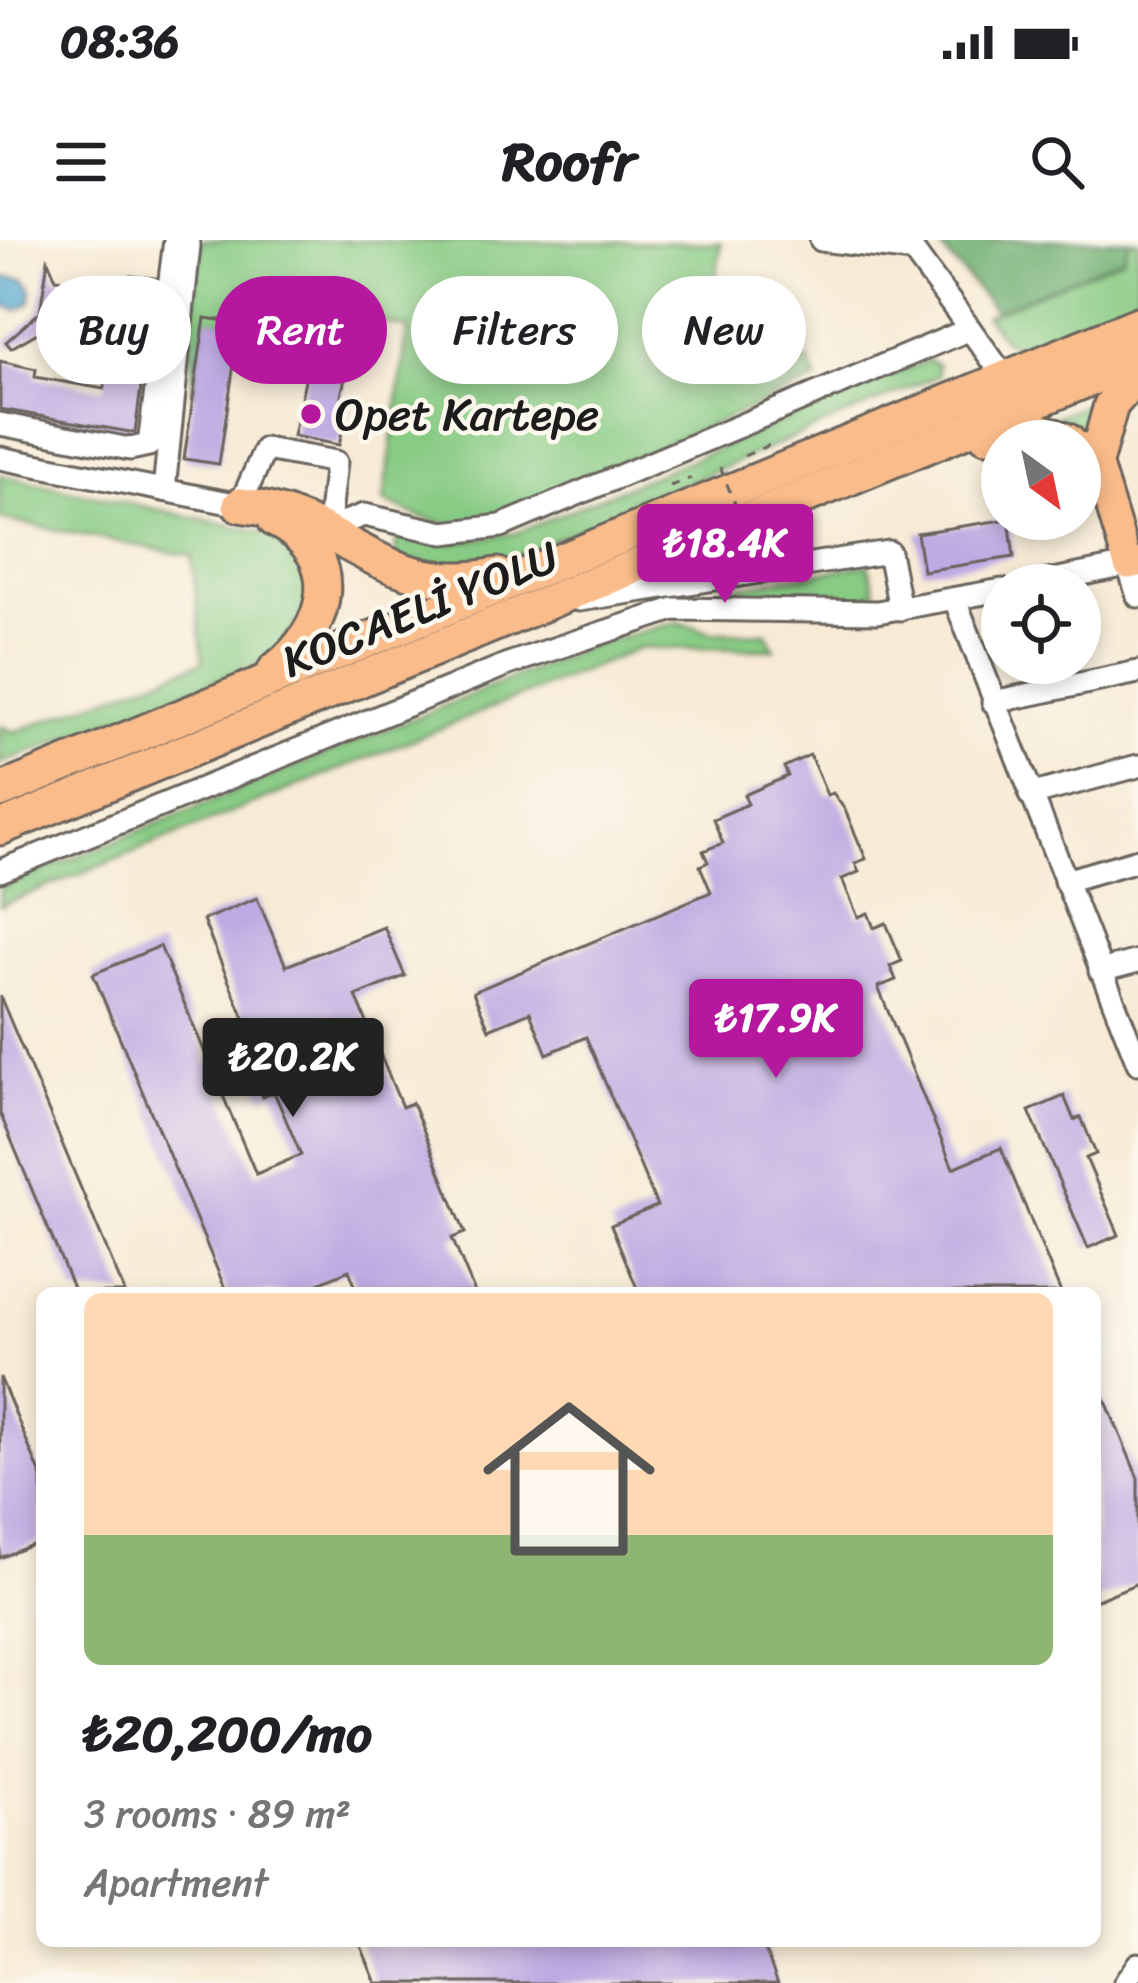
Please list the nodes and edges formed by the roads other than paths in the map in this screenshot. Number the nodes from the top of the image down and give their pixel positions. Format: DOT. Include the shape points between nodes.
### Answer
graph roads {
  1 [pos="175,240"];
  2 [pos="189,240"];
  3 [pos="820,240"];
  4 [pos="914,245"];
  5 [pos="1138,324"];
  6 [pos="970,329"];
  7 [pos="1138,359"];
  8 [pos="1138,374"];
  9 [pos="1004,376"];
  10 [pos="1101,420"];
  11 [pos="0,424"];
  12 [pos="981,436"];
  13 [pos="0,458"];
  14 [pos="841,481"];
  15 [pos="164,490"];
  16 [pos="1101,494"];
  17 [pos="240,505"];
  18 [pos="333,534"];
  19 [pos="581,555"];
  20 [pos="1133,564"];
  21 [pos="1101,570"];
  22 [pos="981,594"];
  23 [pos="1138,596"];
  24 [pos="955,600"];
  25 [pos="549,605"];
  26 [pos="900,609"];
  27 [pos="1138,673"];
  28 [pos="250,689"];
  29 [pos="993,702"];
  30 [pos="1138,766"];
  31 [pos="0,791"];
  32 [pos="1030,795"];
  33 [pos="0,828"];
  34 [pos="1138,860"];
  35 [pos="0,871"];
  36 [pos="1065,881"];
  37 [pos="1138,961"];
  38 [pos="1100,971"];
  39 [pos="1137,1058"];
  40 [pos="1138,1964"];
  41 [pos="1125,1983"];
  1 -- 11 [label="street" via="149,445 130,449"];
  2 -- 15 [label="street"];
  3 -- 4 [label="street"];
  4 -- 6 [label="street"];
  5 -- 9 [label="highway"];
  6 -- 9 [label="street"];
  6 -- 18 [label="street" via="501,526 444,533 364,515"];
  7 -- 14 [label="highway, KOCAELİ YOLU"];
  8 -- 10 [label="highway"];
  9 -- 19 [label="highway"];
  12 -- 14 [label="highway"];
  13 -- 15 [label="street"];
  14 -- 25 [label="highway, KOCAELİ YOLU"];
  15 -- 17 [label="street"];
  16 -- 20 [label="main road"];
  17 -- 18 [label="highway" via="293,515"];
  17 -- 18 [label="street" via="265,449 336,461"];
  17 -- 28 [label="highway" via="302,537 322,584 313,633"];
  18 -- 19 [label="highway" via="406,575 447,582"];
  19 -- 28 [label="highway"];
  20 -- 21 [label="street"];
  20 -- 23 [label="street"];
  22 -- 24 [label="street"];
  24 -- 26 [label="street"];
  24 -- 29 [label="street"];
  25 -- 26 [label="street" via="889,552"];
  25 -- 33 [label="highway, KOCAELİ YOLU"];
  26 -- 35 [label="street" via="644,615"];
  27 -- 29 [label="street"];
  28 -- 31 [label="highway"];
  29 -- 32 [label="street"];
  30 -- 32 [label="street"];
  32 -- 36 [label="street"];
  34 -- 36 [label="street"];
  36 -- 38 [label="street"];
  37 -- 38 [label="street"];
  38 -- 39 [label="street"];
  40 -- 41 [label="street"];
}
